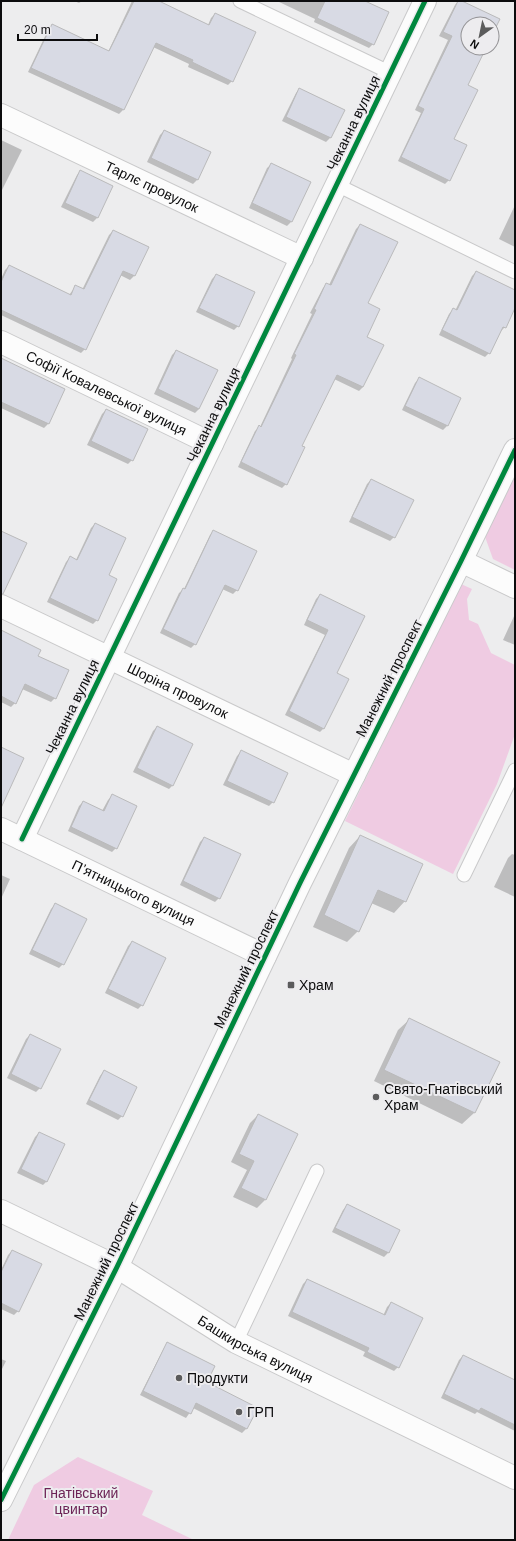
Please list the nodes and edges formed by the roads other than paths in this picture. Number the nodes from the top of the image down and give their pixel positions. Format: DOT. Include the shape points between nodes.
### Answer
graph roads {
  1 [pos="240,1"];
  2 [pos="426,1"];
  3 [pos="391,73"];
  4 [pos="1,115"];
  5 [pos="337,185"];
  6 [pos="302,258"];
  7 [pos="515,272"];
  8 [pos="1,342"];
  9 [pos="212,444"];
  10 [pos="515,450"];
  11 [pos="461,561"];
  12 [pos="515,587"];
  13 [pos="1,606"];
  14 [pos="109,658"];
  15 [pos="515,770"];
  16 [pos="354,775"];
  17 [pos="1,829"];
  18 [pos="22,839"];
  19 [pos="464,875"];
  20 [pos="265,956"];
  21 [pos="317,1171"];
  22 [pos="1,1211"];
  23 [pos="117,1267"];
  24 [pos="236,1342"];
  25 [pos="515,1478"];
  26 [pos="1,1500"];
  1 -- 3 [label="lane"];
  2 -- 3 [label="street, Чеканна вулиця"];
  3 -- 5 [label="street, Чеканна вулиця"];
  4 -- 6 [label="street, Тарлє провулок"];
  5 -- 6 [label="street, Чеканна вулиця"];
  5 -- 7 [label="lane"];
  6 -- 9 [label="street, Чеканна вулиця"];
  8 -- 9 [label="street, Софії Ковалевської вулиця"];
  9 -- 14 [label="street, Чеканна вулиця"];
  10 -- 11 [label="street, Манежний проспект"];
  11 -- 12 [label="street"];
  11 -- 16 [label="street, Манежний проспект"];
  13 -- 14 [label="street, Шоріна провулок"];
  14 -- 16 [label="street, Шоріна провулок"];
  14 -- 18 [label="street, Чеканна вулиця"];
  15 -- 19 [label="lane"];
  16 -- 20 [label="street, Манежний проспект"];
  17 -- 18 [label="street, П’ятницького вулиця"];
  18 -- 20 [label="street, П’ятницького вулиця"];
  20 -- 23 [label="street, Манежний проспект"];
  21 -- 24 [label="lane"];
  22 -- 23 [label="street, Башкирська вулиця"];
  23 -- 24 [label="street, Башкирська вулиця"];
  23 -- 26 [label="street, Манежний проспект"];
  24 -- 25 [label="street, Башкирська вулиця"];
}
